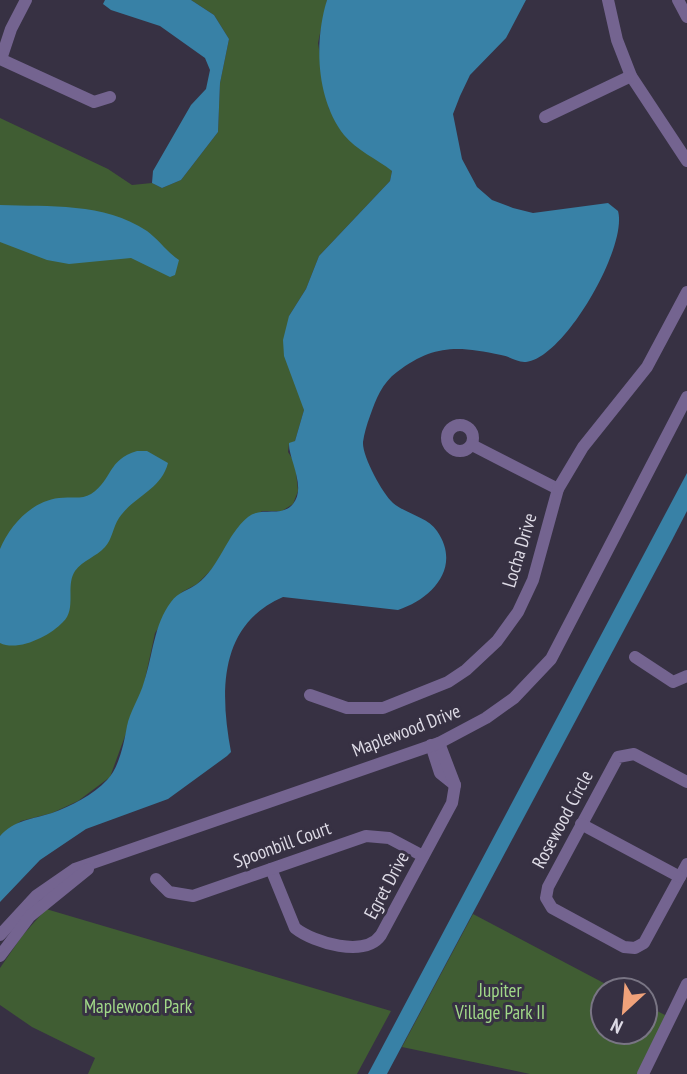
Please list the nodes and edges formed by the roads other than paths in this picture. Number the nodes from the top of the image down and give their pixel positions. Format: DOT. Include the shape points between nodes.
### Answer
graph roads {
  1 [pos="26,0"];
  2 [pos="608,0"];
  3 [pos="678,0"];
  4 [pos="687,17"];
  5 [pos="0,59"];
  6 [pos="631,76"];
  7 [pos="110,97"];
  8 [pos="545,117"];
  9 [pos="687,161"];
  10 [pos="687,292"];
  11 [pos="687,397"];
  12 [pos="472,445"];
  13 [pos="558,489"];
  14 [pos="635,657"];
  15 [pos="687,676"];
  16 [pos="310,695"];
  17 [pos="435,744"];
  18 [pos="687,782"];
  19 [pos="581,824"];
  20 [pos="423,856"];
  21 [pos="97,863"];
  22 [pos="687,864"];
  23 [pos="271,869"];
  24 [pos="680,877"];
  25 [pos="156,879"];
  26 [pos="0,935"];
  27 [pos="0,956"];
  28 [pos="687,984"];
  29 [pos="643,1074"];
  1 -- 5 [label="street"];
  2 -- 6 [label="street"];
  3 -- 4 [label="street"];
  5 -- 7 [label="street" via="94,102"];
  6 -- 8 [label="street"];
  6 -- 9 [label="street"];
  10 -- 13 [label="street, Locha Drive" via="634,386 583,447"];
  11 -- 17 [label="street, Maplewood Drive" via="551,659 514,698"];
  12 -- 13 [label="street"];
  13 -- 16 [label="street, Locha Drive" via="524,600 504,633 474,664 431,690 383,708 347,708"];
  14 -- 15 [label="street" via="673,682"];
  17 -- 20 [label="street, Egret Drive" via="442,776 455,785 452,803"];
  17 -- 21 [label="street, Maplewood Drive"];
  18 -- 19 [label="street, Rosewood Circle" via="634,754 623,754 614,762"];
  19 -- 24 [label="street"];
  19 -- 24 [label="street, Rosewood Circle" via="546,898 552,908 624,947 644,943"];
  20 -- 23 [label="street, Spoonbill Court" via="389,838 372,835"];
  20 -- 23 [label="street, Egret Drive" via="381,934 373,944 361,948 295,928"];
  21 -- 26 [label="street, Maplewood Drive" via="55,881"];
  21 -- 27 [label="street, Maplewood Drive" via="30,916"];
  22 -- 24 [label="street, Rosewood Circle"];
  23 -- 25 [label="street, Spoonbill Court" via="193,896 169,892"];
  28 -- 29 [label="street"];
}
